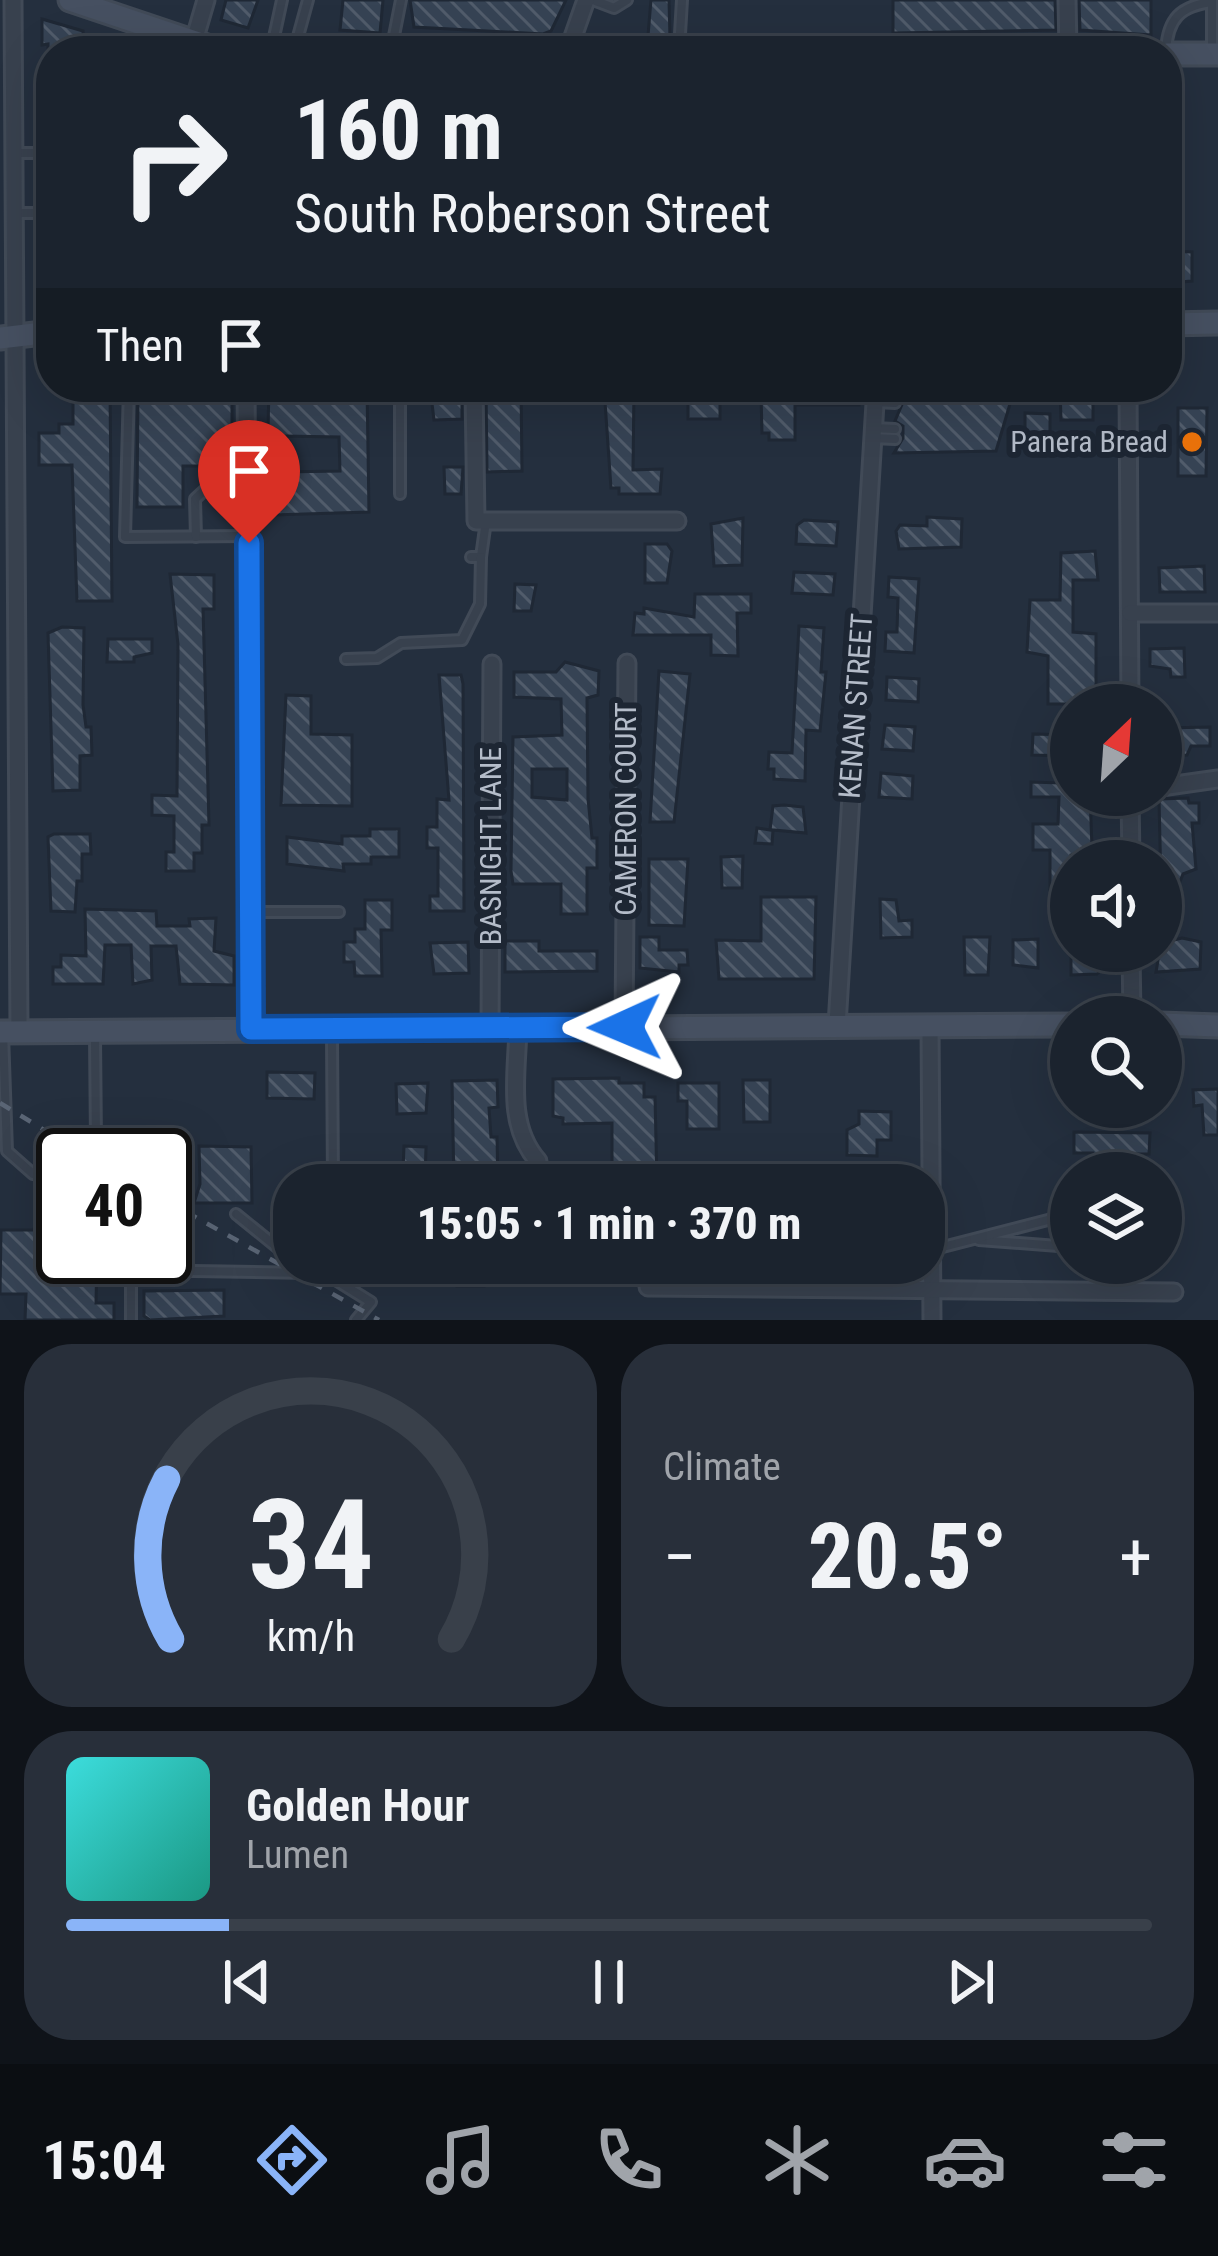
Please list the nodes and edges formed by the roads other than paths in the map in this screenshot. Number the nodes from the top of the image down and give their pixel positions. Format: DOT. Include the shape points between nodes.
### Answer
graph roads {
  1 [pos="13,0"];
  2 [pos="70,0"];
  3 [pos="206,0"];
  4 [pos="282,0"];
  5 [pos="308,0"];
  6 [pos="400,0"];
  7 [pos="589,0"];
  8 [pos="627,0"];
  9 [pos="682,0"];
  10 [pos="1066,0"];
  11 [pos="1212,1"];
  12 [pos="179,36"];
  13 [pos="195,36"];
  14 [pos="274,36"];
  15 [pos="298,36"];
  16 [pos="394,36"];
  17 [pos="574,36"];
  18 [pos="681,36"];
  19 [pos="1067,36"];
  20 [pos="1168,36"];
  21 [pos="1182,53"];
  22 [pos="1215,54"];
  23 [pos="13,152"];
  24 [pos="36,153"];
  25 [pos="36,213"];
  26 [pos="12,214"];
  27 [pos="1182,323"];
  28 [pos="1218,323"];
  29 [pos="5,332"];
  30 [pos="36,332"];
  31 [pos="128,402"];
  32 [pos="246,402"];
  33 [pos="400,402"];
  34 [pos="475,402"];
  35 [pos="875,402"];
  36 [pos="1128,402"];
  37 [pos="873,433"];
  38 [pos="895,434"];
  39 [pos="247,488"];
  40 [pos="400,494"];
  41 [pos="481,521"];
  42 [pos="677,521"];
  43 [pos="196,536"];
  44 [pos="249,536"];
  45 [pos="1130,613"];
  46 [pos="1218,614"];
  47 [pos="346,659"];
  48 [pos="627,663"];
  49 [pos="492,664"];
  50 [pos="1130,684"];
  51 [pos="1218,779"];
  52 [pos="1182,784"];
  53 [pos="251,912"];
  54 [pos="339,912"];
  55 [pos="1050,1024"];
  56 [pos="837,1025"];
  57 [pos="1182,1025"];
  58 [pos="1218,1026"];
  59 [pos="625,1027"];
  60 [pos="930,1027"];
  61 [pos="332,1028"];
  62 [pos="490,1028"];
  63 [pos="518,1028"];
  64 [pos="251,1029"];
  65 [pos="94,1030"];
  66 [pos="7,1032"];
  67 [pos="2,1114"];
  68 [pos="92,1128"];
  69 [pos="538,1161"];
  70 [pos="333,1164"];
  71 [pos="932,1164"];
  72 [pos="36,1174"];
  73 [pos="236,1214"];
  74 [pos="1050,1220"];
  75 [pos="972,1240"];
  76 [pos="273,1244"];
  77 [pos="945,1246"];
  78 [pos="1050,1246"];
  79 [pos="273,1272"];
  80 [pos="342,1284"];
  81 [pos="933,1284"];
  82 [pos="648,1286"];
  83 [pos="933,1289"];
  84 [pos="1174,1292"];
  85 [pos="131,1320"];
  86 [pos="356,1320"];
  87 [pos="932,1320"];
  1 -- 23 [label="street"];
  2 -- 12 [label="street"];
  3 -- 13 [label="street"];
  4 -- 14 [label="lane"];
  5 -- 15 [label="lane"];
  6 -- 16 [label="lane"];
  7 -- 8 [label="lane" via="614,8"];
  7 -- 17 [label="street"];
  9 -- 18 [label="lane"];
  10 -- 19 [label="street"];
  11 -- 20 [label="lane" via="1181,11"];
  11 -- 22 [label="lane"];
  21 -- 22 [label="street"];
  23 -- 24 [label="lane"];
  23 -- 26 [label="street"];
  25 -- 26 [label="lane"];
  26 -- 29 [label="street"];
  27 -- 28 [label="street"];
  29 -- 30 [label="street"];
  29 -- 66 [label="street"];
  31 -- 43 [label="lane" via="124,537"];
  32 -- 39 [label="street"];
  33 -- 40 [label="lane"];
  34 -- 41 [label="street"];
  35 -- 37 [label="street, KENAN STREET"];
  36 -- 45 [label="street"];
  37 -- 38 [label="lane"];
  37 -- 56 [label="street, KENAN STREET"];
  39 -- 43 [label="lane" via="208,487 195,500"];
  39 -- 44 [label="street"];
  41 -- 42 [label="street"];
  41 -- 47 [label="lane" via="480,604 462,640 401,643 377,658"];
  43 -- 44 [label="lane"];
  44 -- 53 [label="street"];
  45 -- 46 [label="street"];
  45 -- 50 [label="street"];
  48 -- 59 [label="street, CAMERON COURT"];
  49 -- 62 [label="street, BASNIGHT LANE"];
  51 -- 52 [label="street"];
  53 -- 54 [label="lane"];
  53 -- 64 [label="street"];
  55 -- 60 [label="street"];
  56 -- 59 [label="street"];
  56 -- 60 [label="street"];
  57 -- 58 [label="street"];
  59 -- 63 [label="street"];
  60 -- 71 [label="street"];
  61 -- 62 [label="street"];
  61 -- 64 [label="street"];
  61 -- 70 [label="lane"];
  62 -- 63 [label="street"];
  63 -- 69 [label="street" via="517,1121 520,1140"];
  64 -- 65 [label="street"];
  65 -- 66 [label="street"];
  65 -- 68 [label="lane"];
  66 -- 67 [label="lane"];
  67 -- 72 [label="lane" via="7,1151"];
  73 -- 76 [label="lane"];
  74 -- 75 [label="lane"];
  75 -- 77 [label="lane"];
  75 -- 78 [label="lane"];
  79 -- 85 [label="lane" via="131,1270"];
  80 -- 86 [label="lane" via="371,1302"];
  81 -- 83 [label="street"];
  82 -- 83 [label="street"];
  83 -- 84 [label="street"];
  83 -- 87 [label="street"];
}
